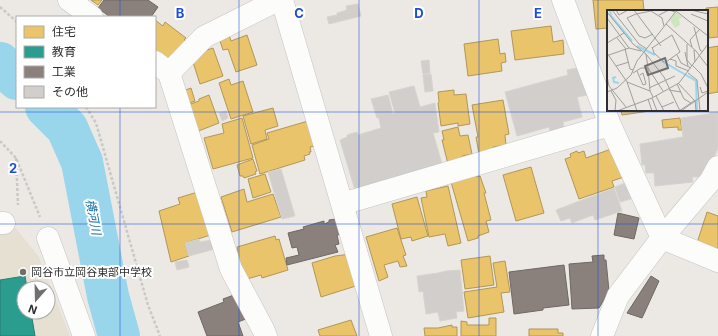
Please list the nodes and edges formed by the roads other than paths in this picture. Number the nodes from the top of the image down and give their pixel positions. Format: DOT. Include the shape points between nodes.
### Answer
graph roads {
  1 [pos="69,0"];
  2 [pos="278,0"];
  3 [pos="282,0"];
  4 [pos="563,0"];
  5 [pos="91,16"];
  6 [pos="162,67"];
  7 [pos="610,125"];
  8 [pos="718,167"];
  9 [pos="342,204"];
  10 [pos="48,238"];
  11 [pos="662,238"];
  12 [pos="718,261"];
  13 [pos="84,336"];
  14 [pos="266,336"];
  15 [pos="381,336"];
  16 [pos="602,336"];
  1 -- 5 [label="street"];
  2 -- 6 [label="street" via="204,36"];
  3 -- 9 [label="street"];
  4 -- 7 [label="street"];
  6 -- 14 [label="street" via="231,268"];
  7 -- 9 [label="street"];
  7 -- 11 [label="street"];
  8 -- 11 [label="street"];
  9 -- 15 [label="street"];
  10 -- 13 [label="street"];
  11 -- 12 [label="street"];
  11 -- 16 [label="street" via="618,296"];
}
